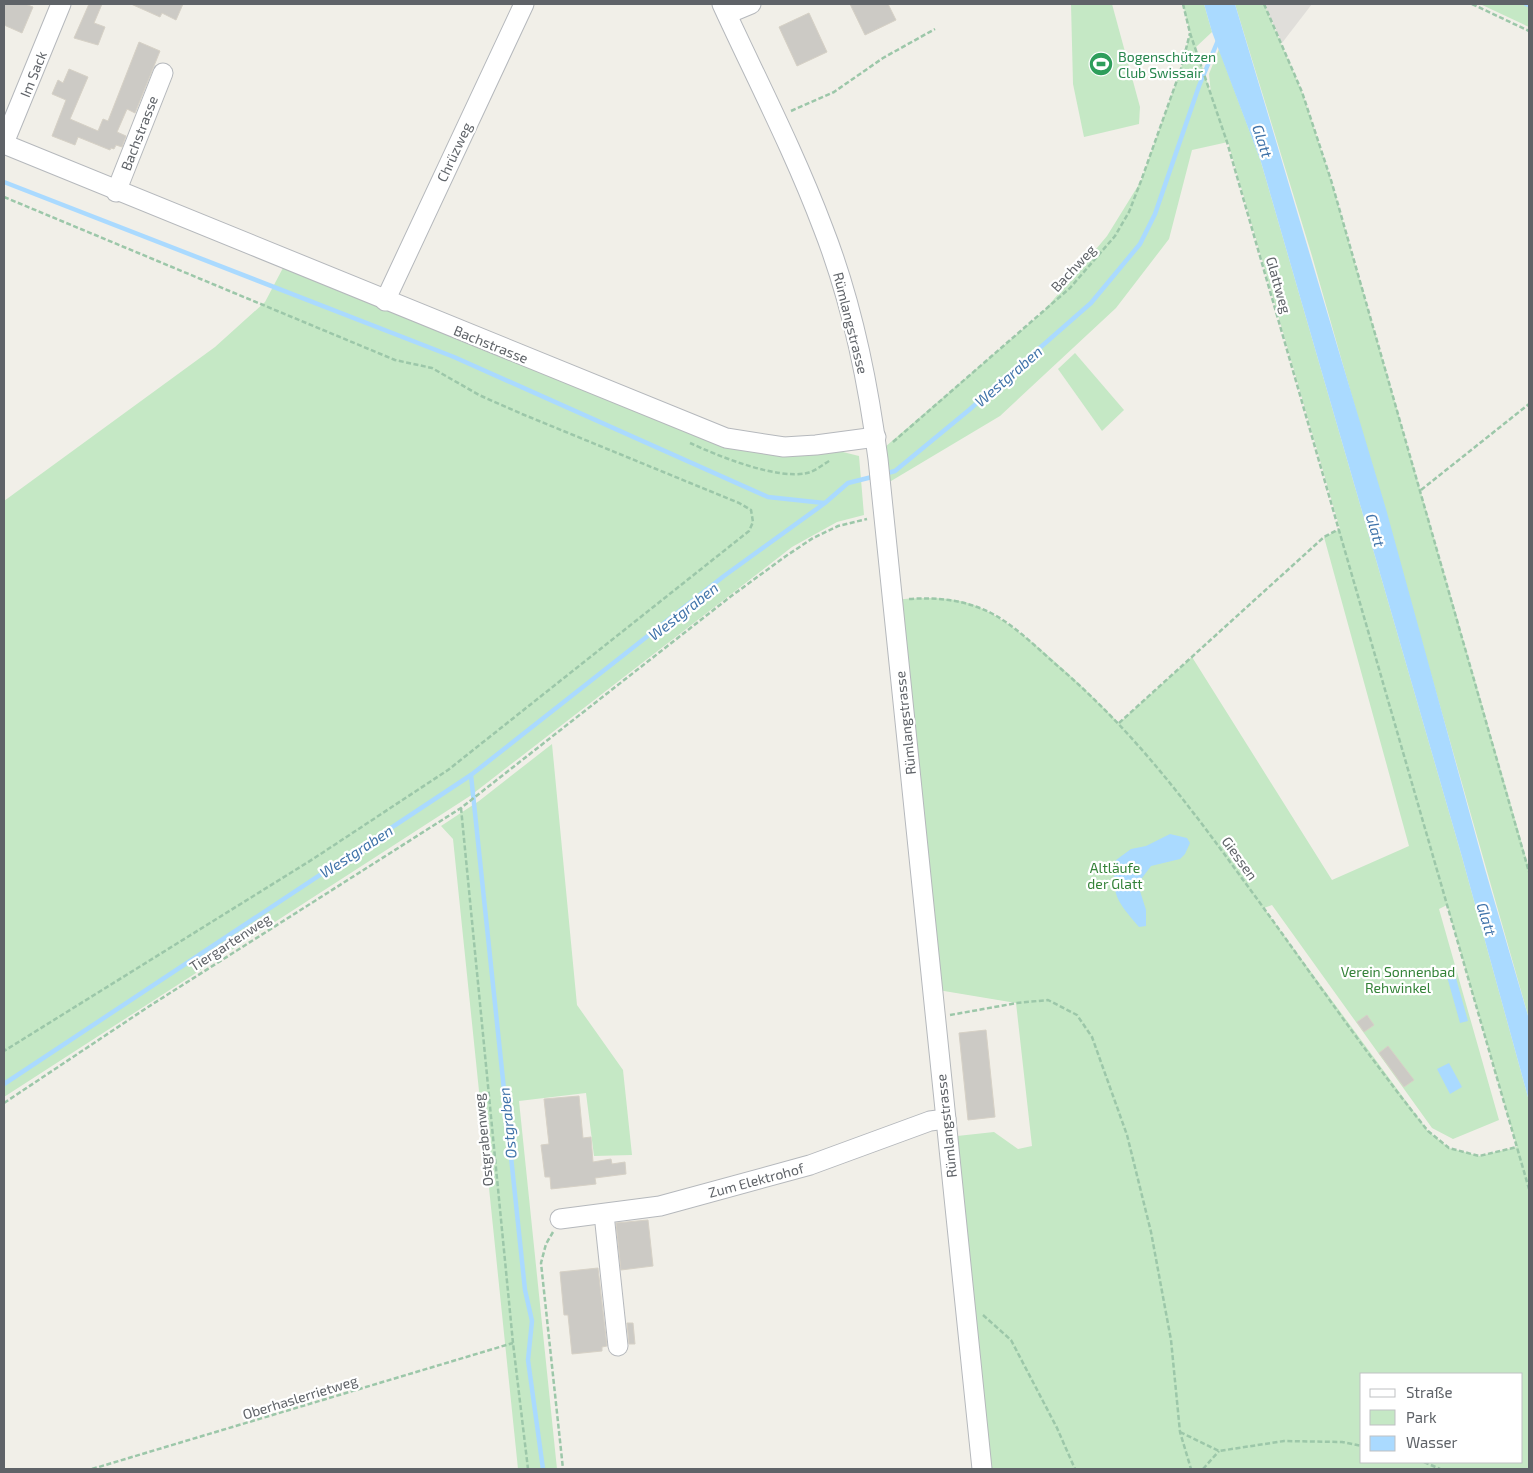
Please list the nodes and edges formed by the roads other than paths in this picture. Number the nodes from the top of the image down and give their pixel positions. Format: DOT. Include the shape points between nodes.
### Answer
graph roads {
  1 [pos="61,4"];
  2 [pos="524,4"];
  3 [pos="751,4"];
  4 [pos="724,9"];
  5 [pos="163,74"];
  6 [pos="4,144"];
  7 [pos="116,192"];
  8 [pos="385,301"];
  9 [pos="877,448"];
  10 [pos="946,1119"];
  11 [pos="604,1214"];
  12 [pos="560,1219"];
  13 [pos="618,1346"];
  14 [pos="982,1469"];
  1 -- 6 [label="street, Im Sack"];
  2 -- 8 [label="street, Chrüzweg"];
  3 -- 4 [label="street"];
  4 -- 9 [label="street, Rümlangstrasse" via="776,117 839,273 858,343"];
  5 -- 7 [label="street, Bachstrasse"];
  6 -- 7 [label="street, Bachstrasse"];
  7 -- 8 [label="street, Bachstrasse"];
  8 -- 9 [label="street, Bachstrasse" via="726,438 784,447"];
  9 -- 10 [label="street, Rümlangstrasse"];
  10 -- 11 [label="street, Zum Elektrohof" via="930,1121 810,1165 660,1206"];
  10 -- 14 [label="street, Rümlangstrasse"];
  11 -- 12 [label="street, Zum Elektrohof"];
  11 -- 13 [label="street"];
}
